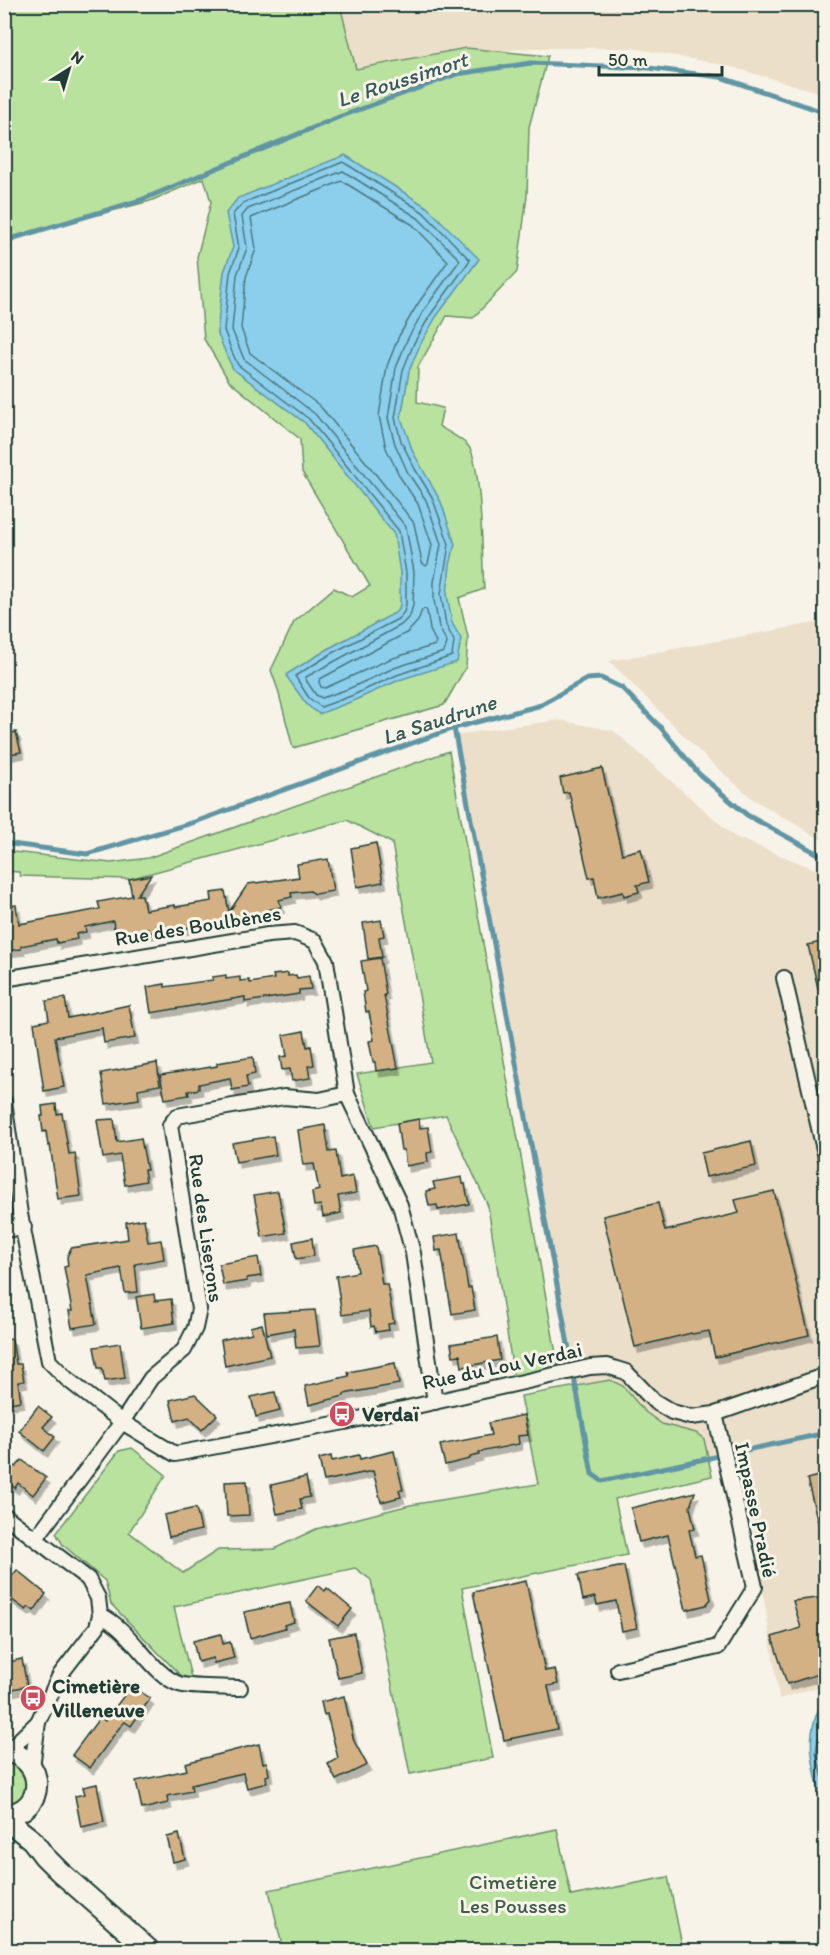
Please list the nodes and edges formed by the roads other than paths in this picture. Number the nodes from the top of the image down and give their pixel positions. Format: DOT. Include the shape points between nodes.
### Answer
graph roads {
  1 [pos="784,978"];
  2 [pos="4,984"];
  3 [pos="347,1094"];
  4 [pos="4,1101"];
  5 [pos="825,1158"];
  6 [pos="22,1220"];
  7 [pos="4,1230"];
  8 [pos="825,1375"];
  9 [pos="435,1402"];
  10 [pos="715,1414"];
  11 [pos="122,1422"];
  12 [pos="4,1515"];
  13 [pos="36,1538"];
  14 [pos="100,1615"];
  15 [pos="618,1670"];
  16 [pos="240,1688"];
  17 [pos="38,1722"];
  18 [pos="5,1751"];
  19 [pos="32,1767"];
  20 [pos="32,1799"];
  21 [pos="4,1816"];
  22 [pos="32,1840"];
  23 [pos="149,1950"];
  1 -- 5 [label="street"];
  2 -- 3 [label="street, Rue des Boulbènes" via="10,978 295,933 315,941 326,961"];
  3 -- 9 [label="street, Rue des Boulbènes" via="400,1205 413,1253"];
  3 -- 11 [label="street, Rue des Liserons" via="319,1100 284,1096 177,1116 170,1125 199,1309 184,1350 151,1378"];
  4 -- 6 [label="street"];
  6 -- 7 [label="street"];
  6 -- 11 [label="street, Rue du Lou Verdai" via="49,1361"];
  8 -- 10 [label="street, Rue du Lou Verdai"];
  9 -- 10 [label="street, Rue du Lou Verdai" via="608,1366 626,1372 654,1401 672,1412 691,1417"];
  9 -- 11 [label="street, Rue du Lou Verdai" via="175,1454"];
  10 -- 15 [label="street, Impasse Pradié" via="754,1587 718,1647"];
  11 -- 13 [label="street, Rue des Liserons"];
  12 -- 13 [label="street"];
  13 -- 14 [label="street" via="88,1579 99,1598"];
  14 -- 16 [label="street" via="118,1626 168,1679 181,1685"];
  14 -- 17 [label="street" via="97,1627 60,1675"];
  17 -- 18 [label="street"];
  17 -- 19 [label="street"];
  18 -- 19 [label="street" via="16,1753"];
  19 -- 20 [label="street" via="37,1783"];
  20 -- 21 [label="street" via="19,1811"];
  20 -- 22 [label="street"];
  21 -- 22 [label="street"];
  22 -- 23 [label="street" via="44,1856"];
}
